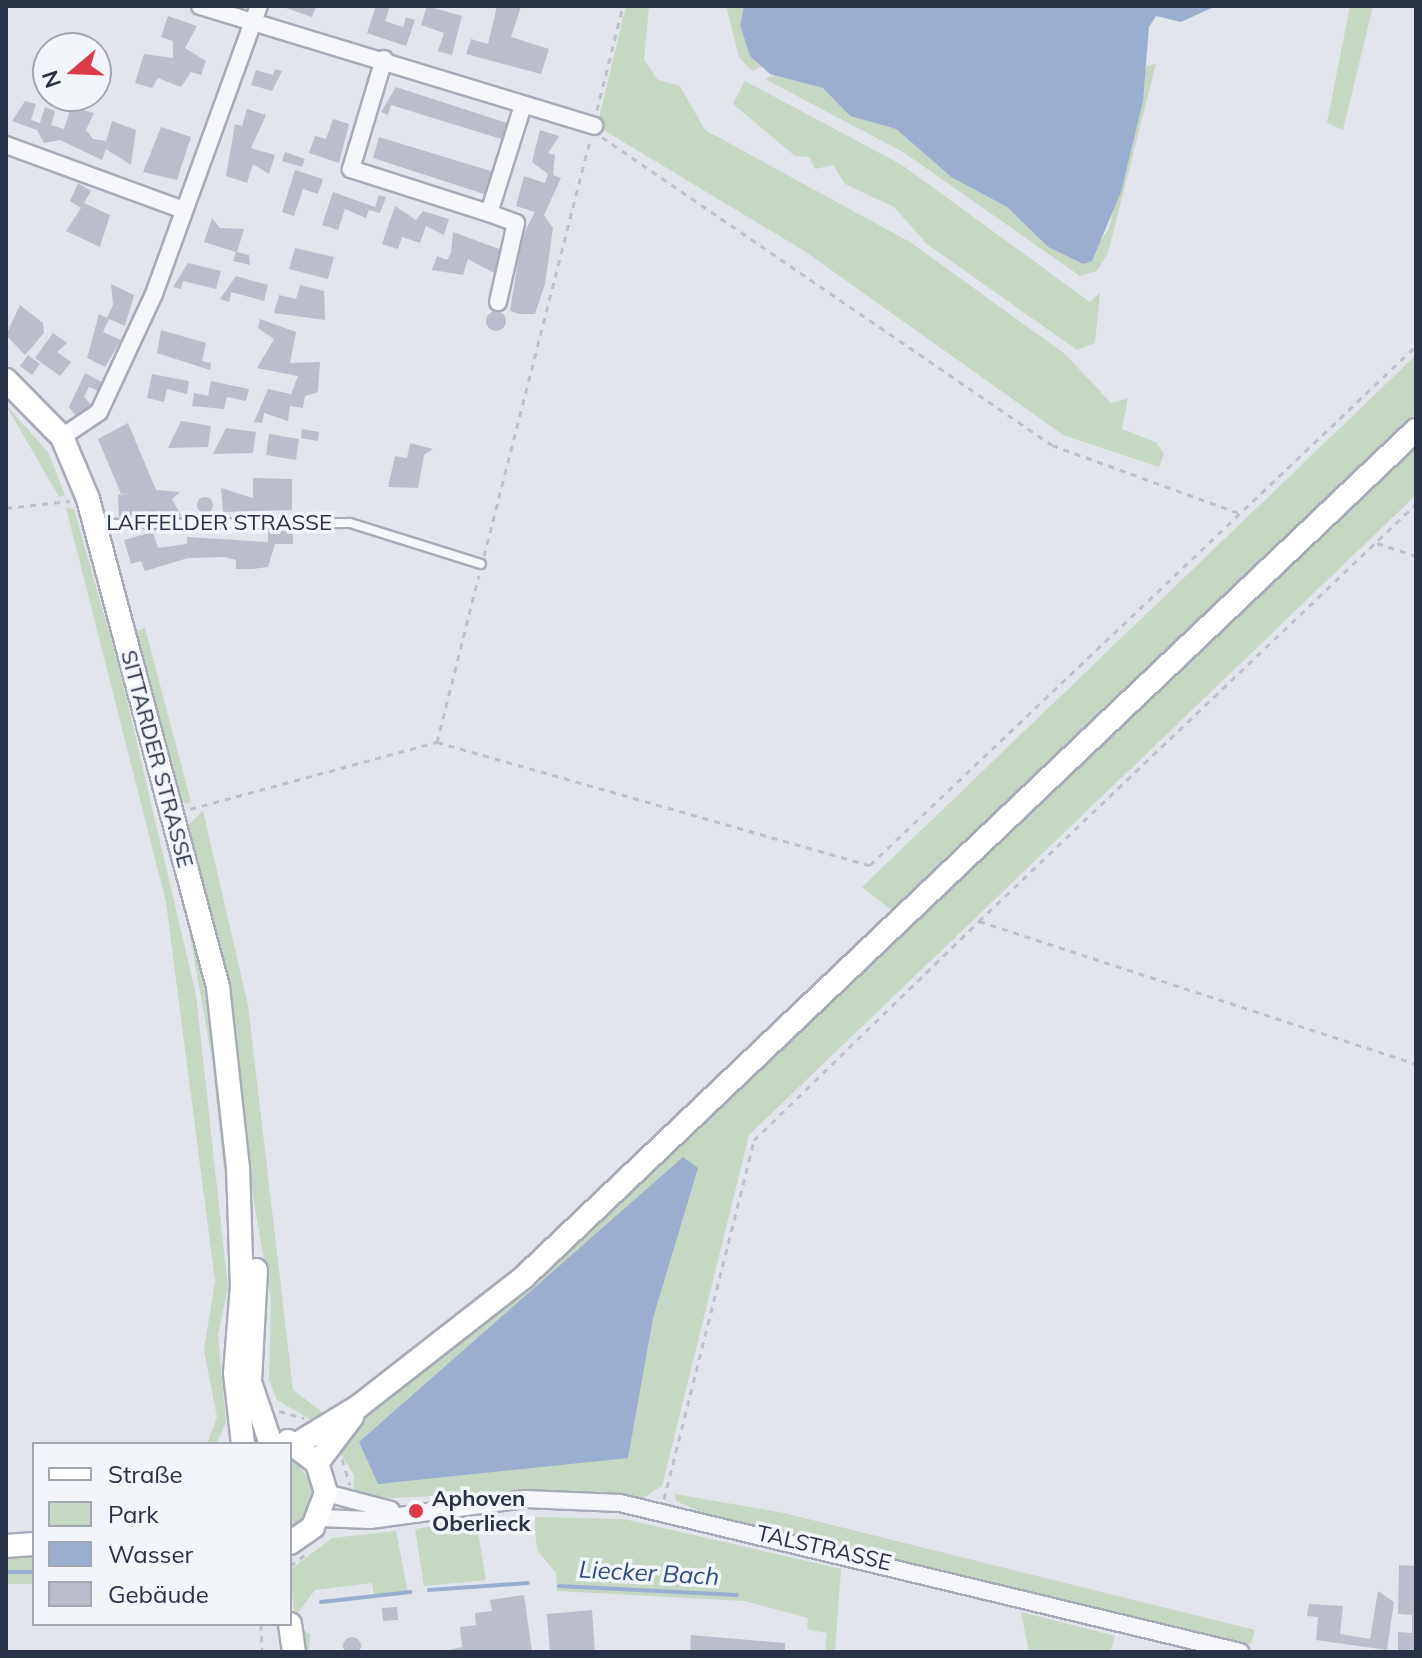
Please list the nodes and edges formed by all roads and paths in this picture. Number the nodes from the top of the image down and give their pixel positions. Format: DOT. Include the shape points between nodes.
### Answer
graph roads {
  1 [pos="200,6"];
  2 [pos="623,6"];
  3 [pos="257,13"];
  4 [pos="384,59"];
  5 [pos="523,105"];
  6 [pos="593,128"];
  7 [pos="6,145"];
  8 [pos="184,210"];
  9 [pos="489,213"];
  10 [pos="498,302"];
  11 [pos="1416,346"];
  12 [pos="6,380"];
  13 [pos="1416,430"];
  14 [pos="62,437"];
  15 [pos="72,491"];
  16 [pos="75,501"];
  17 [pos="1416,504"];
  18 [pos="6,508"];
  19 [pos="1242,514"];
  20 [pos="86,517"];
  21 [pos="1377,543"];
  22 [pos="1416,556"];
  23 [pos="481,564"];
  24 [pos="437,742"];
  25 [pos="171,816"];
  26 [pos="979,921"];
  27 [pos="1416,1064"];
  28 [pos="238,1167"];
  29 [pos="256,1414"];
  30 [pos="325,1438"];
  31 [pos="259,1441"];
  32 [pos="243,1442"];
  33 [pos="292,1444"];
  34 [pos="297,1444"];
  35 [pos="317,1463"];
  36 [pos="326,1493"];
  37 [pos="349,1503"];
  38 [pos="400,1511"];
  39 [pos="661,1511"];
  40 [pos="320,1518"];
  41 [pos="292,1541"];
  42 [pos="32,1544"];
  43 [pos="6,1546"];
  44 [pos="261,1626"];
  45 [pos="276,1626"];
  46 [pos="290,1626"];
  47 [pos="262,1652"];
  48 [pos="279,1652"];
  49 [pos="294,1652"];
  50 [pos="1240,1652"];
  1 -- 3 [label="street"];
  2 -- 6 [label="path"];
  3 -- 4 [label="street"];
  3 -- 8 [label="street"];
  4 -- 5 [label="street"];
  4 -- 9 [label="street" via="351,169"];
  5 -- 6 [label="street"];
  5 -- 9 [label="street"];
  6 -- 19 [label="path" via="1052,445"];
  6 -- 23 [label="path"];
  7 -- 8 [label="street"];
  8 -- 14 [label="street" via="99,412"];
  9 -- 10 [label="street" via="516,223"];
  11 -- 19 [label="path"];
  12 -- 14 [label="main road, SITTARDER STRASSE"];
  13 -- 30 [label="main road" via="524,1277"];
  14 -- 20 [label="main road, SITTARDER STRASSE"];
  15 -- 16 [label="path"];
  16 -- 18 [label="path"];
  16 -- 20 [label="path"];
  17 -- 21 [label="path"];
  19 -- 24 [label="path" via="870,865"];
  20 -- 23 [label="lane, LAFFELDER STRASSE" via="350,523"];
  20 -- 25 [label="main road, SITTARDER STRASSE"];
  21 -- 22 [label="path"];
  21 -- 26 [label="path"];
  23 -- 24 [label="path"];
  24 -- 25 [label="path"];
  25 -- 28 [label="main road, SITTARDER STRASSE" via="218,987"];
  26 -- 27 [label="path"];
  26 -- 39 [label="path" via="754,1140"];
  28 -- 29 [label="main road, SITTARDER STRASSE" via="256,1266 250,1382"];
  28 -- 32 [label="main road, SITTARDER STRASSE" via="242,1285 235,1373"];
  29 -- 30 [label="path" via="298,1411"];
  29 -- 31 [label="main road, SITTARDER STRASSE"];
  30 -- 34 [label="main road"];
  30 -- 35 [label="main road"];
  30 -- 37 [label="path" via="349,1471"];
  33 -- 34 [label="main road"];
  34 -- 35 [label="main road"];
  35 -- 36 [label="main road"];
  36 -- 37 [label="street, TALSTRASSE"];
  36 -- 40 [label="main road"];
  37 -- 38 [label="street, TALSTRASSE"];
  38 -- 39 [label="street, TALSTRASSE" via="544,1499"];
  38 -- 40 [label="street, TALSTRASSE" via="370,1520"];
  39 -- 50 [label="street, TALSTRASSE"];
  40 -- 41 [label="main road"];
  42 -- 43 [label="main road"];
  44 -- 47 [label="path"];
  45 -- 48 [label="main road"];
  46 -- 49 [label="main road"];
}
